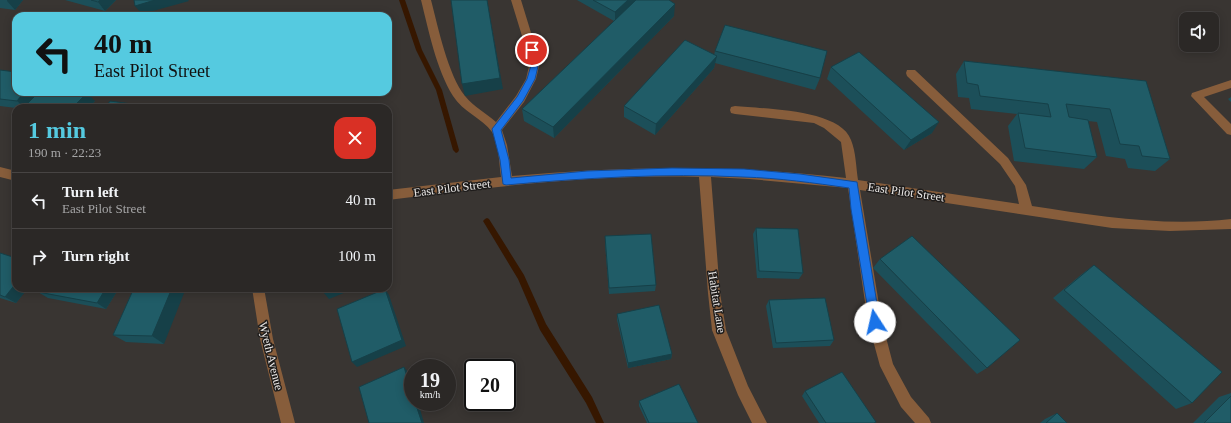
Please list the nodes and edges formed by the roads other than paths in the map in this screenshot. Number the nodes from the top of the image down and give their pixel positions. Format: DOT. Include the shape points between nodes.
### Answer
graph roads {
  1 [pos="426,0"];
  2 [pos="516,0"];
  3 [pos="911,73"];
  4 [pos="1231,84"];
  5 [pos="735,110"];
  6 [pos="497,129"];
  7 [pos="1231,131"];
  8 [pos="0,172"];
  9 [pos="705,173"];
  10 [pos="12,175"];
  11 [pos="506,182"];
  12 [pos="854,185"];
  13 [pos="392,195"];
  14 [pos="1027,210"];
  15 [pos="1231,224"];
  16 [pos="258,292"];
  17 [pos="288,423"];
  18 [pos="760,423"];
  19 [pos="924,423"];
  1 -- 6 [label="street" via="439,51 458,94 471,109"];
  2 -- 6 [label="street" via="536,62 531,79 520,99"];
  3 -- 14 [label="street" via="1004,160 1020,185"];
  4 -- 7 [label="street" via="1196,96"];
  5 -- 12 [label="street" via="826,122 837,129 846,141"];
  6 -- 11 [label="street" via="505,160"];
  8 -- 10 [label="street"];
  9 -- 11 [label="street, East Pilot Street" via="587,174"];
  9 -- 12 [label="street, East Pilot Street" via="744,173"];
  9 -- 18 [label="street, Habitat Lane" via="719,330 743,390"];
  11 -- 13 [label="street, East Pilot Street"];
  12 -- 14 [label="street, East Pilot Street"];
  12 -- 19 [label="street" via="875,322 887,366 906,402"];
  14 -- 15 [label="street, East Pilot Street" via="1156,226"];
  16 -- 17 [label="street, Wyeth Avenue" via="261,318"];
}
